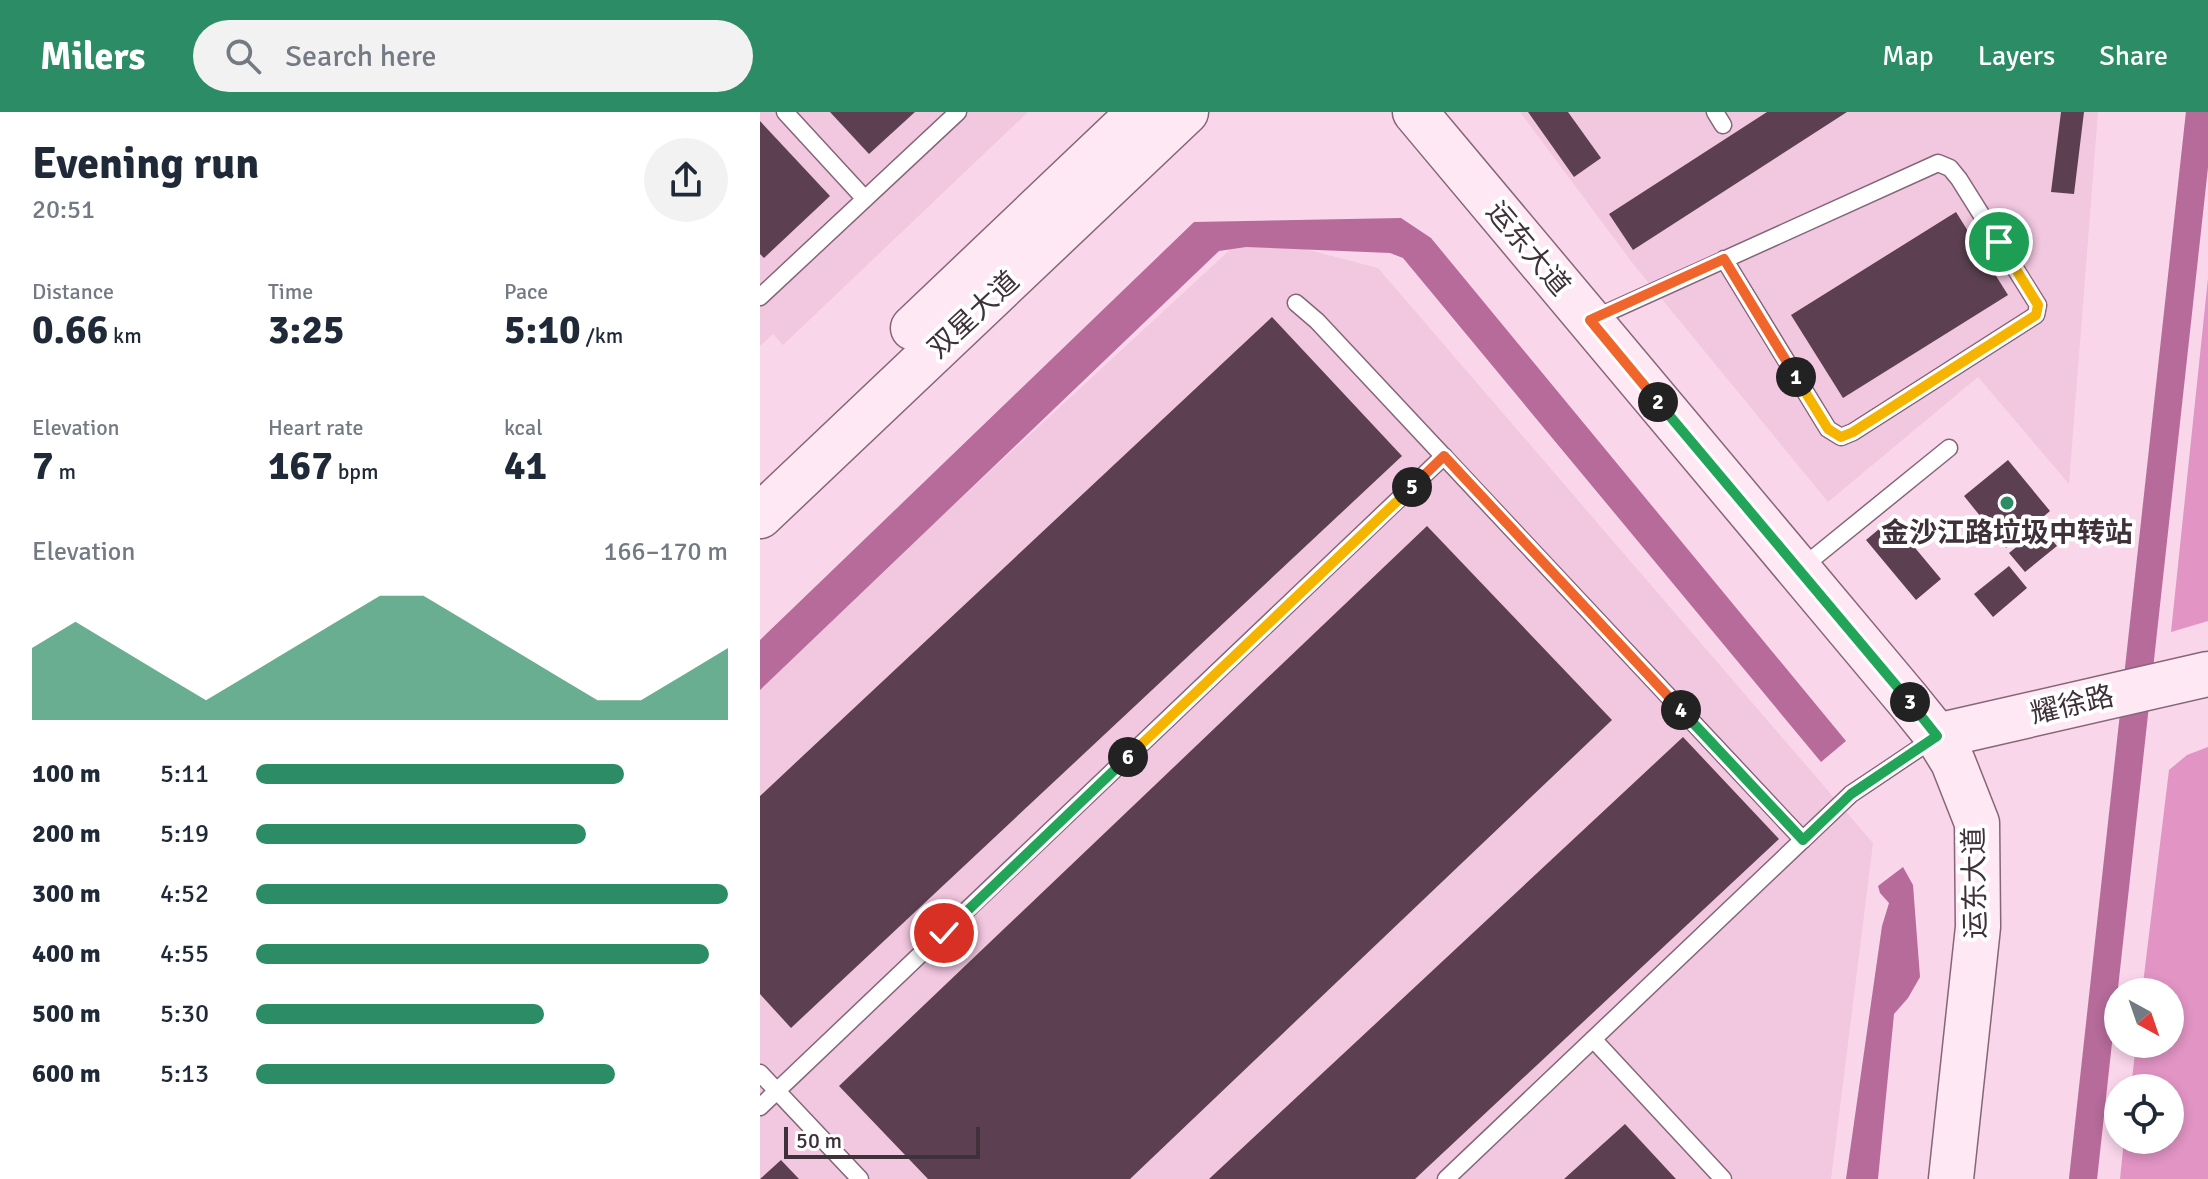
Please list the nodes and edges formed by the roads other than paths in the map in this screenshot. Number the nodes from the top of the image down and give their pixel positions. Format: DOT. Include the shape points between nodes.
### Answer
graph roads {
  1 [pos="785,112"];
  2 [pos="958,112"];
  3 [pos="1140,112"];
  4 [pos="1186,112"];
  5 [pos="1415,112"];
  6 [pos="865,199"];
  7 [pos="1724,259"];
  8 [pos="760,297"];
  9 [pos="1296,303"];
  10 [pos="1590,320"];
  11 [pos="1949,448"];
  12 [pos="1444,456"];
  13 [pos="760,475"];
  14 [pos="760,516"];
  15 [pos="1799,570"];
  16 [pos="2208,674"];
  17 [pos="1937,736"];
  18 [pos="1803,840"];
  19 [pos="1593,1039"];
  20 [pos="760,1073"];
  21 [pos="777,1091"];
  22 [pos="760,1107"];
  23 [pos="860,1179"];
  24 [pos="1446,1179"];
  25 [pos="1723,1179"];
  26 [pos="1951,1179"];
  1 -- 6 [label="lane"];
  2 -- 6 [label="lane"];
  3 -- 13 [label="street, 双星大道"];
  4 -- 14 [label="street, 双星大道"];
  5 -- 10 [label="street, 运东大道"];
  6 -- 8 [label="lane"];
  7 -- 7 [label="lane" via="1938,163 1959,179 2038,305 2036,315 1841,437 1828,429"];
  7 -- 10 [label="lane"];
  9 -- 12 [label="lane"];
  10 -- 15 [label="street, 运东大道"];
  11 -- 15 [label="lane"];
  12 -- 18 [label="lane"];
  12 -- 21 [label="lane"];
  15 -- 17 [label="street, 运东大道"];
  16 -- 17 [label="street, 耀徐路"];
  17 -- 18 [label="lane" via="1851,794"];
  17 -- 26 [label="street, 运东大道" via="1977,823 1978,927"];
  18 -- 19 [label="lane"];
  19 -- 24 [label="lane"];
  19 -- 25 [label="lane"];
  20 -- 21 [label="lane"];
  21 -- 22 [label="lane"];
  21 -- 23 [label="lane"];
}
